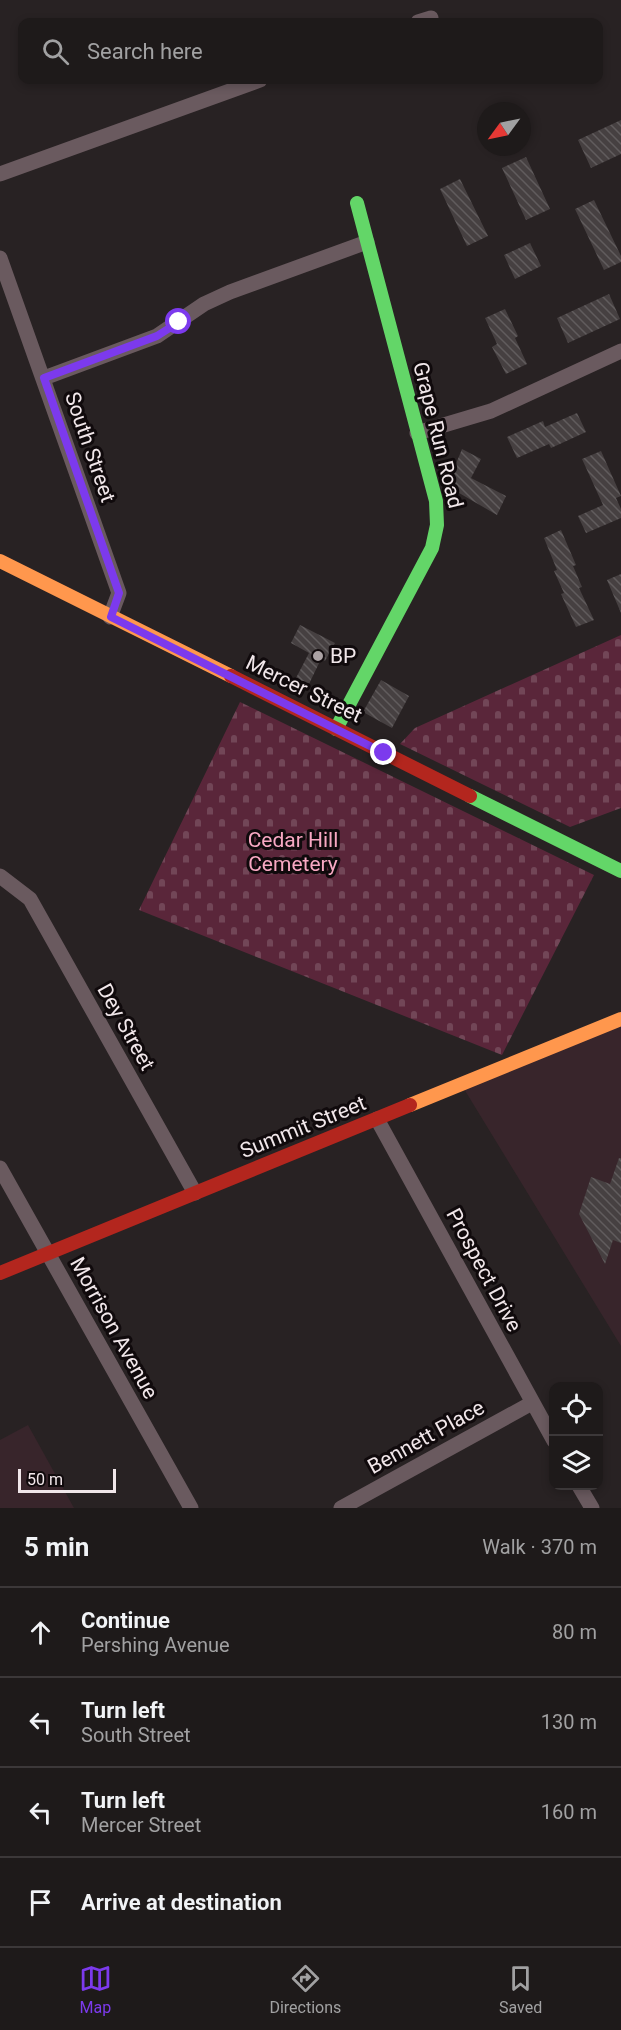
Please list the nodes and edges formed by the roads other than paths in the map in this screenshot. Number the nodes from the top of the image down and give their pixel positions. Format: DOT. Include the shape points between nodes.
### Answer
graph roads {
  1 [pos="249,84"];
  2 [pos="0,174"];
  3 [pos="357,203"];
  4 [pos="368,242"];
  5 [pos="0,258"];
  6 [pos="621,351"];
  7 [pos="44,378"];
  8 [pos="417,433"];
  9 [pos="0,561"];
  10 [pos="111,617"];
  11 [pos="336,729"];
  12 [pos="621,871"];
  13 [pos="0,876"];
  14 [pos="16,886"];
  15 [pos="0,890"];
  16 [pos="621,1019"];
  17 [pos="377,1119"];
  18 [pos="0,1168"];
  19 [pos="195,1193"];
  20 [pos="48,1254"];
  21 [pos="0,1273"];
  22 [pos="532,1403"];
  23 [pos="551,1436"];
  24 [pos="582,1490"];
  25 [pos="191,1508"];
  26 [pos="341,1508"];
  27 [pos="592,1508"];
  1 -- 2 [label="street"];
  3 -- 4 [label="street, Grape Run Road"];
  4 -- 7 [label="street" via="230,292 204,304 157,336"];
  4 -- 8 [label="street, Grape Run Road"];
  5 -- 7 [label="street, South Street"];
  6 -- 8 [label="street" via="491,411"];
  7 -- 10 [label="street, South Street" via="119,593"];
  8 -- 11 [label="street, Grape Run Road" via="436,501 437,532"];
  9 -- 10 [label="street, Mercer Street"];
  10 -- 11 [label="street, Mercer Street"];
  11 -- 12 [label="street, Mercer Street"];
  13 -- 14 [label="street, Dey Street"];
  14 -- 15 [label="street"];
  14 -- 19 [label="street, Dey Street" via="30,898"];
  16 -- 17 [label="street, Summit Street"];
  17 -- 19 [label="street, Summit Street"];
  17 -- 22 [label="street, Prospect Drive"];
  18 -- 20 [label="street, Morrison Avenue"];
  19 -- 20 [label="street, Summit Street"];
  20 -- 21 [label="street, Summit Street"];
  20 -- 25 [label="street, Morrison Avenue"];
  22 -- 23 [label="street, Prospect Drive"];
  22 -- 26 [label="street, Bennett Place"];
  24 -- 27 [label="street"];
}
